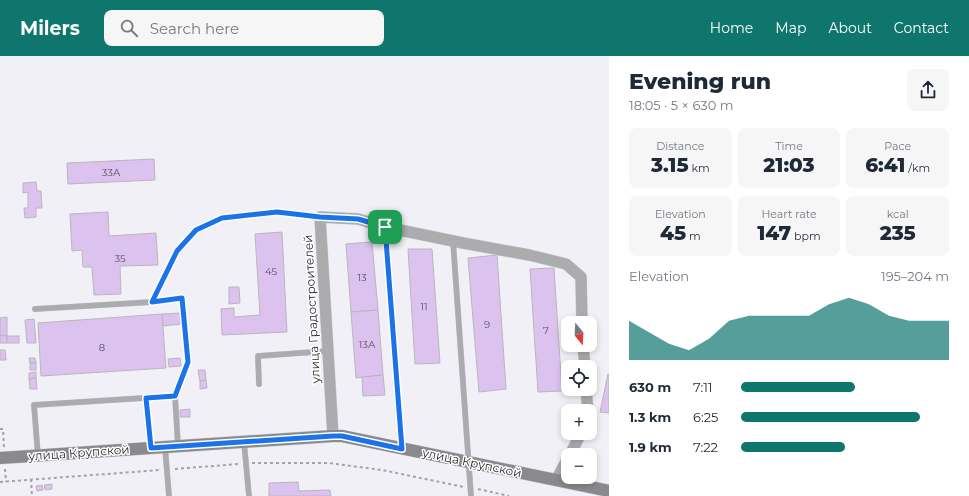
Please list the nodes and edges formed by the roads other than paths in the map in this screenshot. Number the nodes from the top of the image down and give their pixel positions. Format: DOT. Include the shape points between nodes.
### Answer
graph roads {
  1 [pos="320,217"];
  2 [pos="385,227"];
  3 [pos="454,241"];
  4 [pos="152,302"];
  5 [pos="35,309"];
  6 [pos="582,316"];
  7 [pos="328,351"];
  8 [pos="260,384"];
  9 [pos="175,396"];
  10 [pos="146,398"];
  11 [pos="333,436"];
  12 [pos="244,442"];
  13 [pos="178,446"];
  14 [pos="165,447"];
  15 [pos="151,448"];
  16 [pos="402,449"];
  17 [pos="38,456"];
  18 [pos="0,458"];
  19 [pos="469,462"];
  20 [pos="561,471"];
  21 [pos="556,480"];
  22 [pos="609,491"];
  23 [pos="169,496"];
  24 [pos="249,496"];
  25 [pos="471,496"];
  1 -- 2 [label="street, улица Градостроителей" via="358,219"];
  1 -- 4 [label="lane" via="277,212 222,218 196,230 177,251"];
  1 -- 7 [label="street, улица Градостроителей"];
  2 -- 3 [label="street, улица Градостроителей"];
  2 -- 16 [label="lane"];
  3 -- 6 [label="street, улица Градостроителей" via="566,264 581,277"];
  3 -- 19 [label="lane"];
  4 -- 5 [label="lane"];
  4 -- 9 [label="lane" via="182,298 188,362"];
  7 -- 8 [label="lane" via="258,356"];
  7 -- 11 [label="street, улица Градостроителей"];
  9 -- 10 [label="lane"];
  9 -- 13 [label="lane"];
  10 -- 15 [label="lane"];
  10 -- 17 [label="lane" via="34,405"];
  11 -- 12 [label="main road, улица Крупской"];
  11 -- 16 [label="main road, улица Крупской"];
  12 -- 13 [label="main road, улица Крупской"];
  12 -- 24 [label="lane"];
  13 -- 14 [label="main road, улица Крупской"];
  14 -- 15 [label="main road, улица Крупской"];
  14 -- 23 [label="lane"];
  15 -- 17 [label="main road, улица Крупской"];
  16 -- 19 [label="main road, улица Крупской"];
  17 -- 18 [label="main road, улица Крупской"];
  19 -- 21 [label="main road, улица Крупской"];
  19 -- 25 [label="lane"];
  20 -- 21 [label="street"];
  21 -- 22 [label="main road, улица Крупской"];
}
